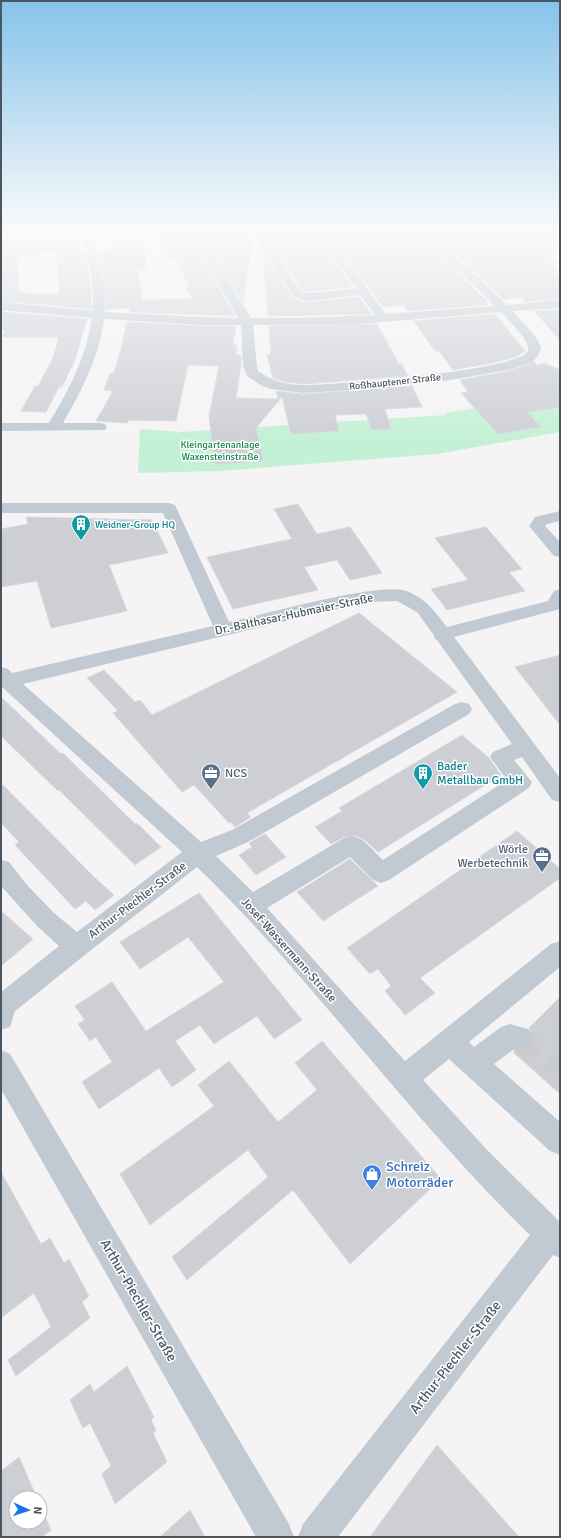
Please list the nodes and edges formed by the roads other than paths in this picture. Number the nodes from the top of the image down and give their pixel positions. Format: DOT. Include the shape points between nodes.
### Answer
graph roads {
  1 [pos="98,301"];
  2 [pos="235,301"];
  3 [pos="370,301"];
  4 [pos="496,301"];
  5 [pos="560,304"];
  6 [pos="1,306"];
  7 [pos="505,309"];
  8 [pos="99,315"];
  9 [pos="383,318"];
  10 [pos="248,322"];
  11 [pos="1,427"];
  12 [pos="53,427"];
  13 [pos="100,427"];
  14 [pos="1,508"];
  15 [pos="560,516"];
  16 [pos="560,552"];
  17 [pos="560,595"];
  18 [pos="223,629"];
  19 [pos="441,635"];
  20 [pos="4,678"];
  21 [pos="462,709"];
  22 [pos="524,748"];
  23 [pos="560,794"];
  24 [pos="197,854"];
  25 [pos="1,869"];
  26 [pos="250,906"];
  27 [pos="77,946"];
  28 [pos="560,952"];
  29 [pos="1,1018"];
  30 [pos="520,1038"];
  31 [pos="449,1042"];
  32 [pos="1,1063"];
  33 [pos="473,1064"];
  34 [pos="403,1079"];
  35 [pos="560,1141"];
  36 [pos="555,1238"];
  37 [pos="276,1537"];
  38 [pos="316,1537"];
  1 -- 8 [label="street"];
  2 -- 10 [label="street"];
  3 -- 9 [label="street"];
  4 -- 7 [label="street"];
  5 -- 7 [label="street"];
  6 -- 8 [label="street"];
  7 -- 9 [label="street"];
  7 -- 10 [label="street, Roßhauptener Straße" via="535,347 534,352 524,361 442,377 342,387 289,388 271,385 259,379 252,373 250,366"];
  8 -- 10 [label="street"];
  8 -- 12 [label="street" via="96,338 88,364 75,392"];
  9 -- 10 [label="street" via="337,322"];
  11 -- 12 [label="street"];
  12 -- 13 [label="street"];
  14 -- 18 [label="street" via="169,508"];
  15 -- 16 [label="street" via="542,520 537,526"];
  17 -- 19 [label="street" via="554,605"];
  18 -- 19 [label="street, Dr.-Balthasar-Hubmaier-Straße" via="369,596 400,595 422,608"];
  18 -- 20 [label="street, Dr.-Balthasar-Hubmaier-Straße"];
  19 -- 22 [label="street, Dr.-Balthasar-Hubmaier-Straße"];
  20 -- 24 [label="street, Josef-Wassermann-Straße"];
  21 -- 24 [label="street, Arthur-Piechler-Straße" via="240,836"];
  22 -- 23 [label="street, Dr.-Balthasar-Hubmaier-Straße"];
  22 -- 26 [label="street" via="500,757 521,782 381,873 352,844"];
  24 -- 26 [label="street, Josef-Wassermann-Straße"];
  24 -- 27 [label="street, Arthur-Piechler-Straße"];
  25 -- 27 [label="street, Arthur-Piechler-Straße" via="46,920"];
  26 -- 34 [label="street, Josef-Wassermann-Straße"];
  27 -- 29 [label="street, Arthur-Piechler-Straße" via="4,1005"];
  28 -- 31 [label="street"];
  30 -- 33 [label="street" via="510,1036"];
  31 -- 33 [label="street"];
  31 -- 34 [label="street"];
  32 -- 37 [label="street, Arthur-Piechler-Straße"];
  33 -- 35 [label="street"];
  34 -- 36 [label="street, Josef-Wassermann-Straße" via="492,1178"];
  36 -- 38 [label="street, Arthur-Piechler-Straße"];
}
